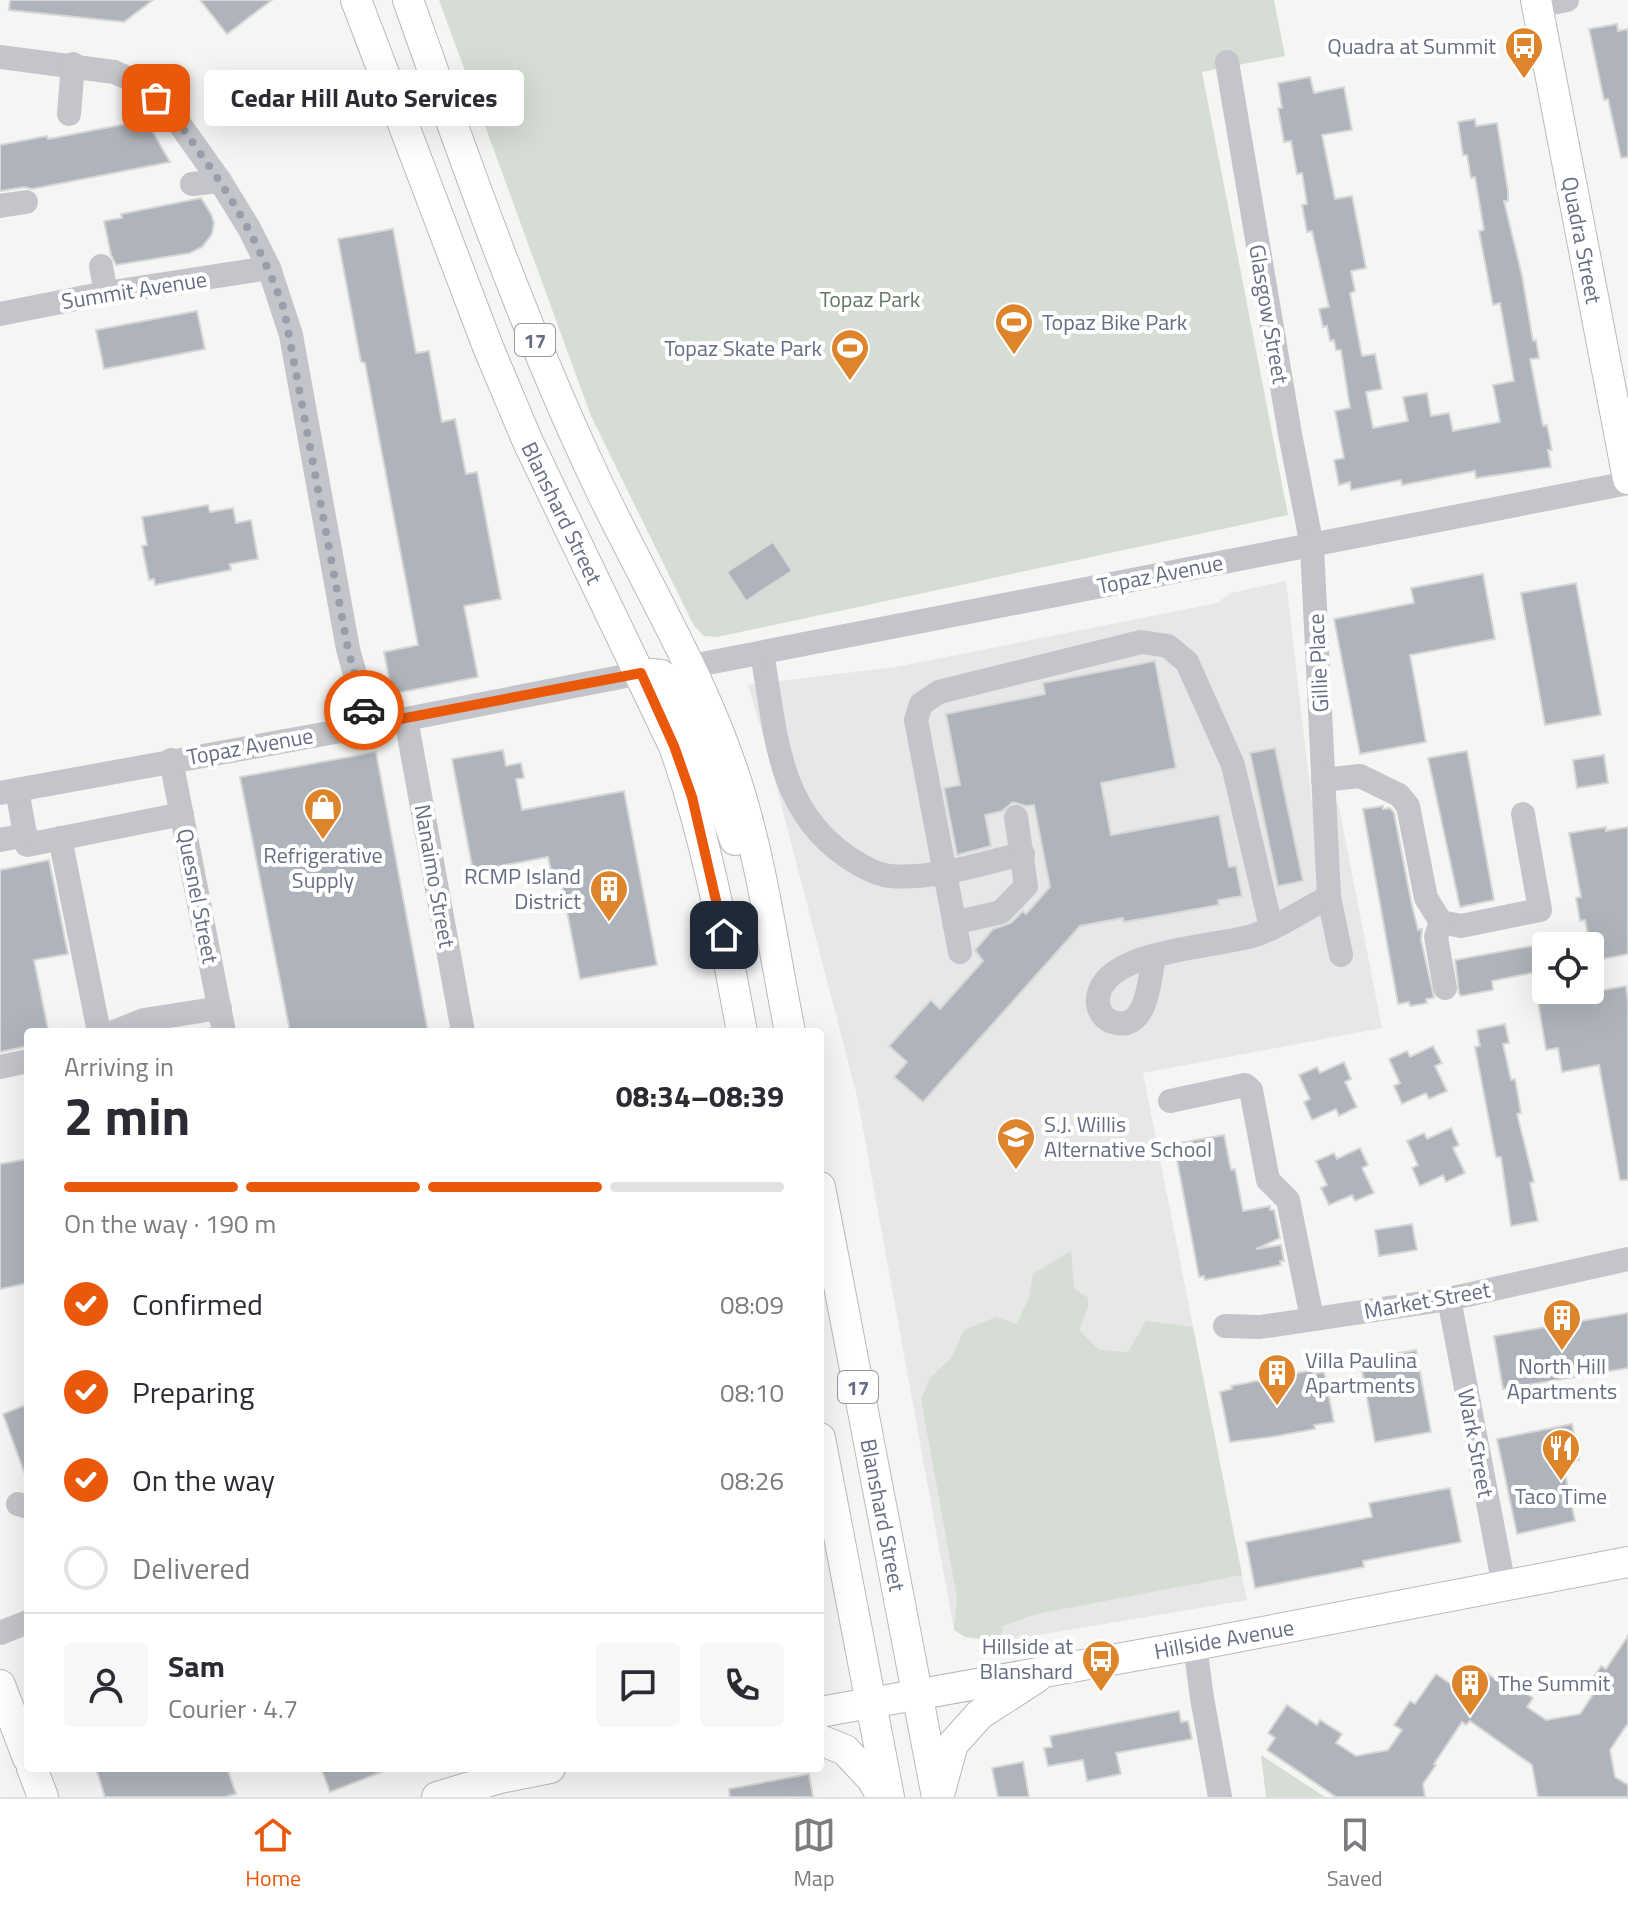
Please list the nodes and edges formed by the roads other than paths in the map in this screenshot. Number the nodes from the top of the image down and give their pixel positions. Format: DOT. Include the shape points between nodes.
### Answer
graph roads {
  1 [pos="356,0"];
  2 [pos="408,0"];
  3 [pos="1567,0"];
  4 [pos="1536,3"];
  5 [pos="0,58"];
  6 [pos="73,64"];
  7 [pos="1228,72"];
  8 [pos="69,114"];
  9 [pos="220,181"];
  10 [pos="192,184"];
  11 [pos="26,202"];
  12 [pos="0,206"];
  13 [pos="101,266"];
  14 [pos="269,268"];
  15 [pos="106,293"];
  16 [pos="0,314"];
  17 [pos="1628,481"];
  18 [pos="1312,546"];
  19 [pos="762,653"];
  20 [pos="692,666"];
  21 [pos="641,673"];
  22 [pos="406,719"];
  23 [pos="369,725"];
  24 [pos="171,760"];
  25 [pos="1323,780"];
  26 [pos="8,792"];
  27 [pos="182,814"];
  28 [pos="1523,814"];
  29 [pos="1016,817"];
  30 [pos="26,835"];
  31 [pos="60,838"];
  32 [pos="0,840"];
  33 [pos="1023,854"];
  34 [pos="945,871"];
  35 [pos="1329,897"];
  36 [pos="1441,922"];
  37 [pos="954,923"];
  38 [pos="1271,927"];
  39 [pos="769,928"];
  40 [pos="960,952"];
  41 [pos="1341,955"];
  42 [pos="1154,956"];
  43 [pos="1445,988"];
  44 [pos="222,1020"];
  45 [pos="98,1028"];
  46 [pos="124,1028"];
  47 [pos="462,1028"];
  48 [pos="741,1028"];
  49 [pos="789,1028"];
  50 [pos="24,1062"];
  51 [pos="0,1067"];
  52 [pos="1170,1101"];
  53 [pos="824,1208"];
  54 [pos="1628,1259"];
  55 [pos="1449,1299"];
  56 [pos="1312,1318"];
  57 [pos="1225,1326"];
  58 [pos="824,1459"];
  59 [pos="1628,1562"];
  60 [pos="1504,1586"];
  61 [pos="24,1624"];
  62 [pos="0,1633"];
  63 [pos="1195,1645"];
  64 [pos="1050,1669"];
  65 [pos="0,1685"];
  66 [pos="918,1693"];
  67 [pos="870,1702"];
  68 [pos="824,1711"];
  69 [pos="824,1742"];
  70 [pos="24,1748"];
  71 [pos="34,1772"];
  72 [pos="540,1772"];
  73 [pos="504,1787"];
  74 [pos="43,1797"];
  75 [pos="437,1797"];
  76 [pos="882,1797"];
  77 [pos="889,1797"];
  78 [pos="938,1797"];
  79 [pos="1220,1797"];
  1 -- 21 [label="main road, Blanshard Street / 17" via="522,429"];
  2 -- 20 [label="main road, Blanshard Street / 17" via="553,383 595,479"];
  3 -- 4 [label="street"];
  4 -- 17 [label="main road, Quadra Street"];
  5 -- 6 [label="street"];
  6 -- 8 [label="street"];
  6 -- 9 [label="street" via="140,83 171,112"];
  7 -- 18 [label="street, Glasgow Street"];
  9 -- 10 [label="street"];
  9 -- 14 [label="street"];
  11 -- 12 [label="street"];
  13 -- 15 [label="street"];
  14 -- 15 [label="street, Summit Avenue"];
  14 -- 23 [label="street" via="291,335 348,649"];
  15 -- 16 [label="street, Summit Avenue"];
  17 -- 18 [label="street, Topaz Avenue"];
  18 -- 19 [label="street, Topaz Avenue"];
  18 -- 25 [label="street, Gillie Place"];
  19 -- 20 [label="street, Topaz Avenue"];
  19 -- 34 [label="street" via="784,773 823,840 886,876"];
  20 -- 39 [label="main road, Blanshard Street / 17" via="739,790"];
  21 -- 22 [label="street, Topaz Avenue"];
  21 -- 39 [label="main road" via="661,675 672,684"];
  21 -- 48 [label="main road, Blanshard Street / 17" via="692,797"];
  22 -- 23 [label="street, Topaz Avenue"];
  22 -- 47 [label="street, Nanaimo Street"];
  23 -- 24 [label="street, Topaz Avenue"];
  24 -- 26 [label="street, Topaz Avenue"];
  24 -- 27 [label="street, Quesnel Street"];
  25 -- 35 [label="street, Gillie Place"];
  25 -- 36 [label="street" via="1360,776 1399,795 1408,806 1426,898"];
  26 -- 30 [label="street"];
  27 -- 31 [label="street"];
  27 -- 44 [label="street, Quesnel Street"];
  28 -- 36 [label="street" via="1540,910 1461,926"];
  29 -- 33 [label="street"];
  30 -- 31 [label="street" via="27,845"];
  30 -- 32 [label="street"];
  31 -- 45 [label="street"];
  33 -- 34 [label="street"];
  33 -- 37 [label="street" via="1026,886 1001,912"];
  34 -- 37 [label="street"];
  34 -- 38 [label="street" via="916,720 921,704 939,692 1141,642 1168,646 1187,662 1233,765"];
  35 -- 38 [label="street"];
  35 -- 41 [label="street, Gillie Place"];
  36 -- 43 [label="street" via="1436,937"];
  37 -- 40 [label="street"];
  38 -- 42 [label="street" via="1254,936"];
  39 -- 49 [label="main road, Blanshard Street / 17"];
  44 -- 46 [label="street" via="144,1020"];
  50 -- 51 [label="street"];
  52 -- 56 [label="street" via="1245,1085 1251,1090 1268,1180 1288,1200"];
  53 -- 66 [label="main road, Blanshard Street / 17"];
  54 -- 55 [label="street, Market Street"];
  55 -- 56 [label="street, Market Street"];
  55 -- 60 [label="street, Wark Street"];
  56 -- 57 [label="street, Market Street" via="1260,1327"];
  58 -- 67 [label="main road"];
  59 -- 60 [label="main road, Hillside Avenue"];
  60 -- 63 [label="main road, Hillside Avenue"];
  61 -- 62 [label="street"];
  63 -- 64 [label="main road, Hillside Avenue"];
  63 -- 79 [label="street"];
  64 -- 66 [label="main road, Hillside Avenue"];
  64 -- 78 [label="main road" via="980,1714 953,1744"];
  65 -- 70 [label="main road"];
  66 -- 67 [label="main road, Hillside Avenue"];
  66 -- 78 [label="main road, Blanshard Street / 17"];
  67 -- 68 [label="main road, Hillside Avenue"];
  67 -- 77 [label="main road"];
  69 -- 76 [label="main road" via="845,1750"];
  71 -- 74 [label="main road"];
  72 -- 73 [label="main road"];
  73 -- 75 [label="main road"];
}
